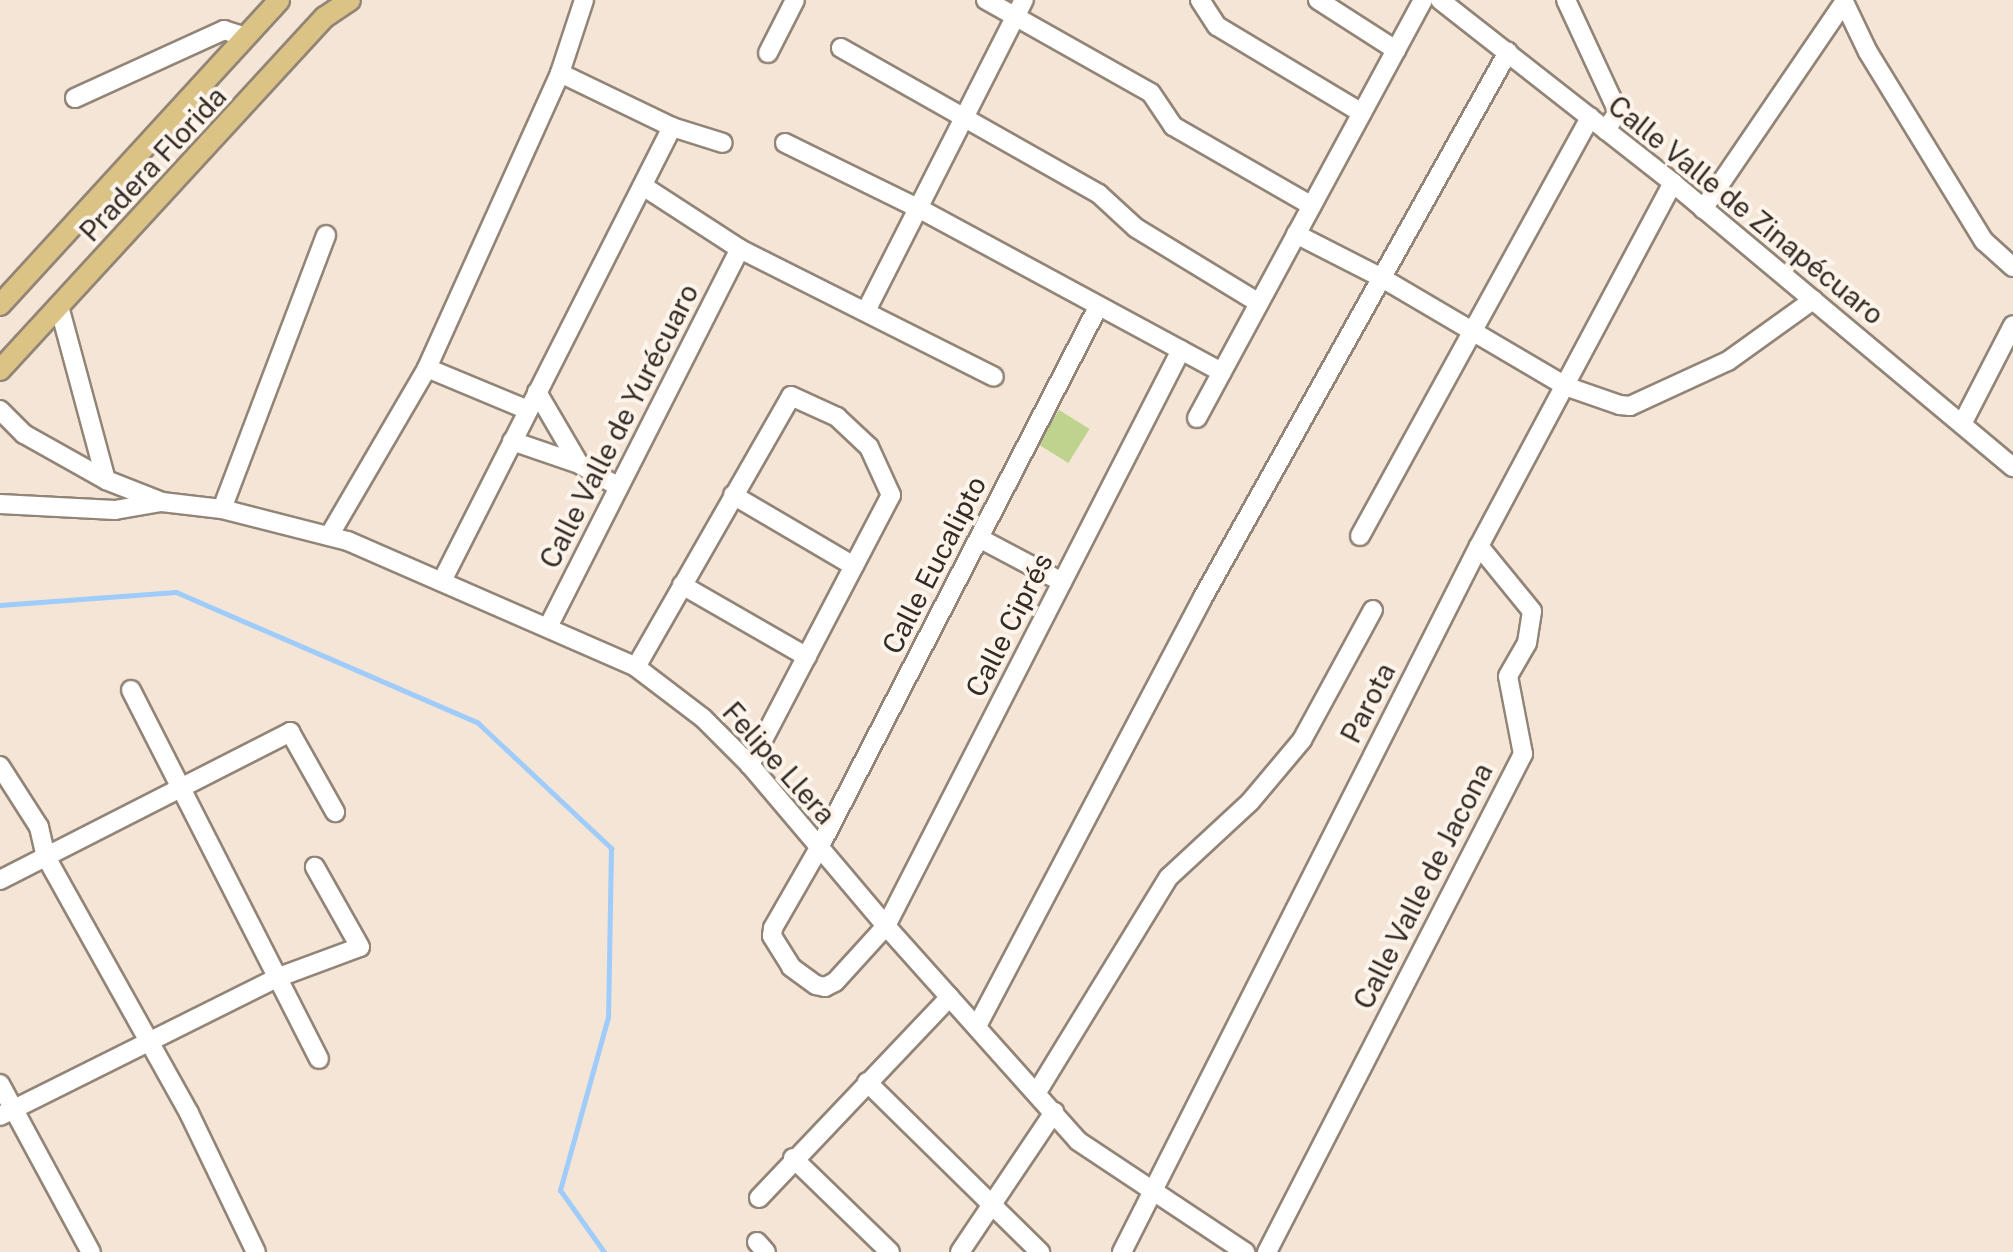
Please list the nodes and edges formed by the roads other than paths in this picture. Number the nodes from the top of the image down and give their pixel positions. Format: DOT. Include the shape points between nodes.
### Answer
graph roads {
  1 [pos="279,0"];
  2 [pos="350,0"];
  3 [pos="584,0"];
  4 [pos="795,0"];
  5 [pos="986,0"];
  6 [pos="1024,0"];
  7 [pos="1200,0"];
  8 [pos="1318,0"];
  9 [pos="1424,0"];
  10 [pos="1440,0"];
  11 [pos="1566,0"];
  12 [pos="1844,2"];
  13 [pos="1016,18"];
  14 [pos="246,36"];
  15 [pos="840,48"];
  16 [pos="1396,50"];
  17 [pos="1508,52"];
  18 [pos="768,54"];
  19 [pos="560,73"];
  20 [pos="76,98"];
  21 [pos="1362,113"];
  22 [pos="966,118"];
  23 [pos="1590,118"];
  24 [pos="672,127"];
  25 [pos="1606,130"];
  26 [pos="723,142"];
  27 [pos="786,143"];
  28 [pos="1672,183"];
  29 [pos="642,186"];
  30 [pos="1312,206"];
  31 [pos="920,209"];
  32 [pos="1703,209"];
  33 [pos="326,234"];
  34 [pos="1296,234"];
  35 [pos="740,249"];
  36 [pos="2013,268"];
  37 [pos="1382,278"];
  38 [pos="1813,300"];
  39 [pos="1259,303"];
  40 [pos="0,305"];
  41 [pos="59,306"];
  42 [pos="1098,307"];
  43 [pos="866,310"];
  44 [pos="2013,325"];
  45 [pos="1472,333"];
  46 [pos="1181,350"];
  47 [pos="427,368"];
  48 [pos="0,370"];
  49 [pos="1222,372"];
  50 [pos="994,377"];
  51 [pos="1565,386"];
  52 [pos="537,392"];
  53 [pos="0,410"];
  54 [pos="528,410"];
  55 [pos="1197,418"];
  56 [pos="1962,424"];
  57 [pos="512,441"];
  58 [pos="579,464"];
  59 [pos="2013,466"];
  60 [pos="106,480"];
  61 [pos="619,488"];
  62 [pos="733,495"];
  63 [pos="162,502"];
  64 [pos="0,504"];
  65 [pos="222,509"];
  66 [pos="329,536"];
  67 [pos="1360,536"];
  68 [pos="979,538"];
  69 [pos="1479,546"];
  70 [pos="854,566"];
  71 [pos="442,581"];
  72 [pos="1062,582"];
  73 [pos="682,585"];
  74 [pos="1373,610"];
  75 [pos="548,627"];
  76 [pos="807,656"];
  77 [pos="636,667"];
  78 [pos="131,690"];
  79 [pos="750,765"];
  80 [pos="0,766"];
  81 [pos="181,788"];
  82 [pos="335,812"];
  83 [pos="819,848"];
  84 [pos="46,857"];
  85 [pos="315,866"];
  86 [pos="0,880"];
  87 [pos="886,926"];
  88 [pos="280,976"];
  89 [pos="950,996"];
  90 [pos="977,1026"];
  91 [pos="146,1042"];
  92 [pos="320,1059"];
  93 [pos="867,1082"];
  94 [pos="0,1084"];
  95 [pos="1037,1092"];
  96 [pos="7,1112"];
  97 [pos="1054,1112"];
  98 [pos="793,1158"];
  99 [pos="1152,1193"];
  100 [pos="759,1198"];
  101 [pos="990,1207"];
  102 [pos="90,1252"];
  103 [pos="256,1252"];
  104 [pos="890,1252"];
  105 [pos="960,1252"];
  106 [pos="1040,1252"];
  107 [pos="1122,1252"];
  108 [pos="1245,1252"];
  109 [pos="1268,1252"];
  1 -- 14 [label="main road, Pradera Florida"];
  2 -- 41 [label="main road, Pradera Florida" via="325,17"];
  3 -- 19 [label="street"];
  4 -- 18 [label="street"];
  5 -- 13 [label="street"];
  6 -- 13 [label="street"];
  7 -- 21 [label="street" via="1217,26"];
  8 -- 16 [label="street"];
  9 -- 16 [label="street"];
  10 -- 17 [label="street, Calle Valle de Zinapécuaro"];
  11 -- 25 [label="street" via="1618,112"];
  12 -- 32 [label="street"];
  12 -- 36 [label="street" via="1984,241"];
  13 -- 22 [label="street"];
  13 -- 30 [label="street" via="1152,93 1173,126"];
  14 -- 20 [label="street" via="224,30"];
  14 -- 40 [label="main road, Pradera Florida"];
  15 -- 22 [label="street"];
  16 -- 21 [label="street"];
  17 -- 23 [label="street, Calle Valle de Zinapécuaro"];
  17 -- 37 [label="street"];
  19 -- 24 [label="street"];
  19 -- 47 [label="street"];
  21 -- 30 [label="street"];
  22 -- 31 [label="street"];
  22 -- 39 [label="street" via="1100,194 1136,228"];
  23 -- 25 [label="street, Calle Valle de Zinapécuaro"];
  23 -- 45 [label="street"];
  24 -- 26 [label="street"];
  24 -- 29 [label="street"];
  25 -- 28 [label="street, Calle Valle de Zinapécuaro"];
  27 -- 31 [label="street"];
  28 -- 32 [label="street, Calle Valle de Zinapécuaro"];
  28 -- 51 [label="street, Parota"];
  29 -- 35 [label="street"];
  29 -- 52 [label="street"];
  30 -- 34 [label="street"];
  31 -- 42 [label="street"];
  31 -- 43 [label="street"];
  32 -- 38 [label="street, Calle Valle de Zinapécuaro"];
  33 -- 65 [label="street"];
  34 -- 37 [label="street"];
  34 -- 39 [label="street"];
  35 -- 43 [label="street"];
  35 -- 61 [label="street, Calle Valle de Yurécuaro"];
  37 -- 45 [label="street"];
  37 -- 90 [label="street" via="1202,599"];
  38 -- 51 [label="street" via="1728,361 1630,406"];
  38 -- 56 [label="street, Calle Valle de Zinapécuaro"];
  39 -- 49 [label="street"];
  41 -- 48 [label="main road, Pradera Florida"];
  41 -- 60 [label="street"];
  42 -- 46 [label="street"];
  42 -- 68 [label="street, Calle Eucalipto"];
  43 -- 50 [label="street"];
  44 -- 56 [label="street"];
  45 -- 51 [label="street"];
  45 -- 67 [label="street"];
  46 -- 49 [label="street"];
  46 -- 72 [label="street, Calle Ciprés"];
  47 -- 54 [label="street"];
  47 -- 66 [label="street"];
  49 -- 55 [label="street"];
  51 -- 69 [label="street, Parota"];
  52 -- 54 [label="street"];
  52 -- 58 [label="street"];
  53 -- 60 [label="street, Felipe Llera" via="24,434"];
  54 -- 57 [label="street"];
  56 -- 59 [label="street, Calle Valle de Zinapécuaro"];
  57 -- 58 [label="street"];
  57 -- 71 [label="street"];
  58 -- 61 [label="street"];
  60 -- 63 [label="street, Felipe Llera"];
  61 -- 75 [label="street, Calle Valle de Yurécuaro"];
  62 -- 70 [label="street"];
  62 -- 70 [label="street" via="791,396 837,417 869,447 891,495"];
  62 -- 73 [label="street"];
  63 -- 64 [label="street" via="115,510"];
  63 -- 65 [label="street, Felipe Llera"];
  65 -- 66 [label="street, Felipe Llera"];
  66 -- 71 [label="street, Felipe Llera"];
  68 -- 72 [label="street"];
  68 -- 83 [label="street, Calle Eucalipto"];
  69 -- 99 [label="street, Parota"];
  69 -- 109 [label="street, Calle Valle de Jacona" via="1532,611 1527,643 1508,676 1522,754"];
  70 -- 76 [label="street"];
  71 -- 75 [label="street, Felipe Llera"];
  72 -- 87 [label="street, Calle Ciprés"];
  73 -- 76 [label="street"];
  73 -- 77 [label="street"];
  74 -- 95 [label="street" via="1302,740 1250,802 1170,878"];
  75 -- 77 [label="street, Felipe Llera"];
  76 -- 79 [label="street"];
  77 -- 79 [label="street, Felipe Llera" via="703,718"];
  78 -- 81 [label="street"];
  79 -- 83 [label="street, Felipe Llera"];
  80 -- 84 [label="street" via="39,827"];
  81 -- 82 [label="street" via="290,732"];
  81 -- 84 [label="street"];
  81 -- 88 [label="street"];
  83 -- 87 [label="street, Felipe Llera"];
  83 -- 87 [label="street, Calle Eucalipto" via="773,928 791,967 825,988"];
  84 -- 86 [label="street"];
  84 -- 91 [label="street"];
  85 -- 88 [label="street" via="360,947"];
  87 -- 89 [label="street, Felipe Llera"];
  88 -- 91 [label="street"];
  88 -- 92 [label="street"];
  89 -- 90 [label="street, Felipe Llera"];
  89 -- 93 [label="street"];
  90 -- 95 [label="street, Felipe Llera"];
  91 -- 96 [label="street"];
  91 -- 103 [label="street"];
  93 -- 98 [label="street"];
  93 -- 101 [label="street"];
  94 -- 96 [label="street"];
  95 -- 97 [label="street, Felipe Llera"];
  96 -- 102 [label="street"];
  97 -- 99 [label="street, Felipe Llera" via="1078,1141"];
  97 -- 101 [label="street"];
  98 -- 100 [label="street"];
  98 -- 104 [label="street"];
  99 -- 107 [label="street, Parota"];
  99 -- 108 [label="street, Felipe Llera"];
  101 -- 105 [label="street"];
  101 -- 106 [label="street"];
}
